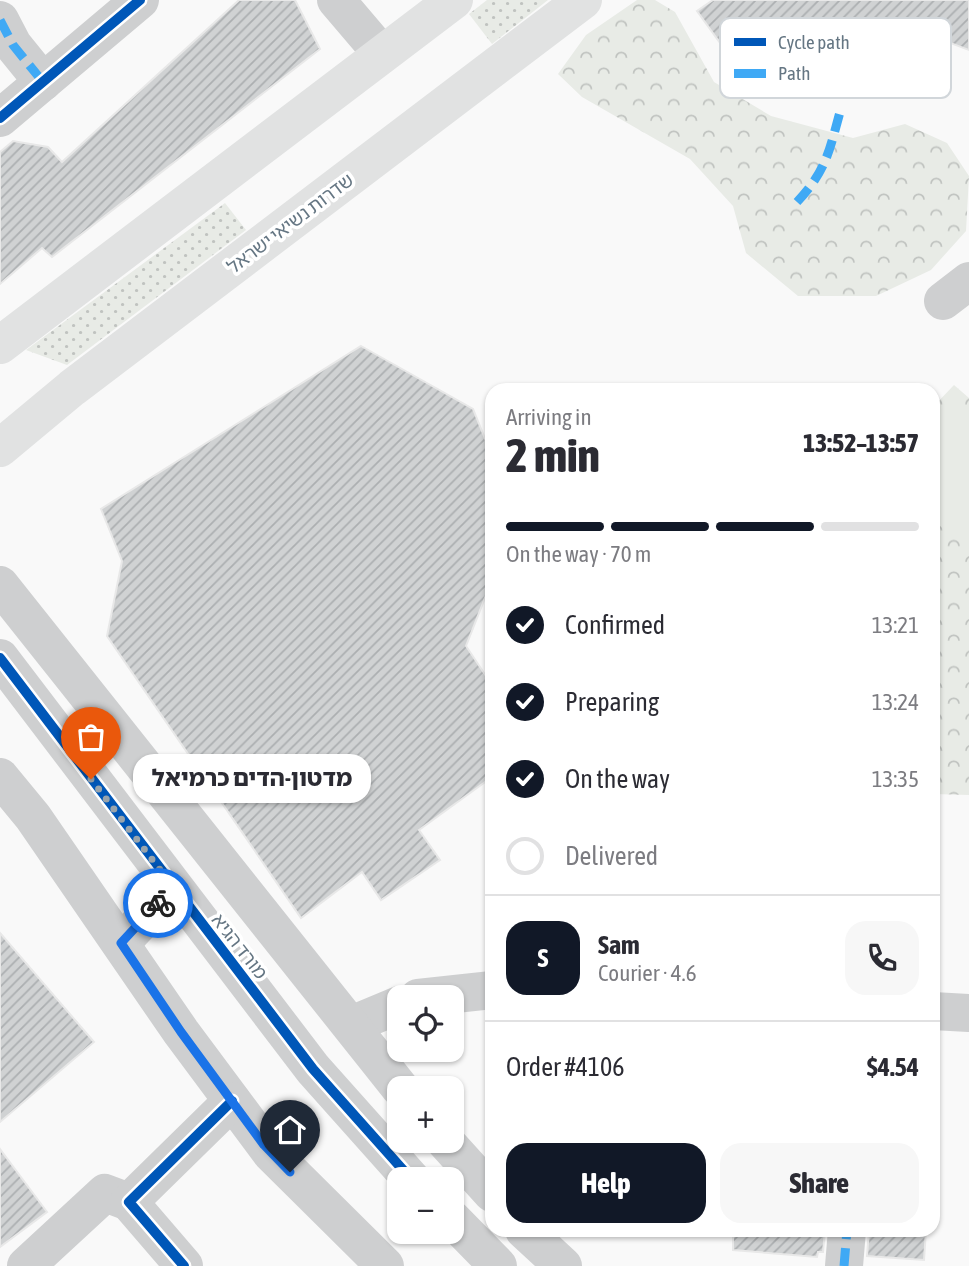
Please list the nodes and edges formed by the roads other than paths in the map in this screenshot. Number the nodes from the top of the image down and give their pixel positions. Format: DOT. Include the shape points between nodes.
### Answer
graph roads {
  1 [pos="140,0"];
  2 [pos="336,0"];
  3 [pos="454,0"];
  4 [pos="583,0"];
  5 [pos="0,20"];
  6 [pos="382,54"];
  7 [pos="43,82"];
  8 [pos="0,118"];
  9 [pos="0,345"];
  10 [pos="0,448"];
  11 [pos="0,585"];
  12 [pos="0,658"];
  13 [pos="0,777"];
  14 [pos="173,887"];
  15 [pos="121,943"];
  16 [pos="485,990"];
  17 [pos="485,992"];
  18 [pos="464,993"];
  19 [pos="464,1005"];
  20 [pos="387,1010"];
  21 [pos="940,1011"];
  22 [pos="969,1013"];
  23 [pos="351,1025"];
  24 [pos="393,1067"];
  25 [pos="313,1069"];
  26 [pos="232,1101"];
  27 [pos="456,1153"];
  28 [pos="400,1167"];
  29 [pos="485,1186"];
  30 [pos="129,1202"];
  31 [pos="464,1231"];
  32 [pos="532,1237"];
  33 [pos="846,1237"];
  34 [pos="26,1266"];
  35 [pos="184,1266"];
  36 [pos="385,1266"];
  37 [pos="498,1266"];
  38 [pos="563,1266"];
  39 [pos="844,1266"];
  1 -- 7 [label="street"];
  2 -- 6 [label="street"];
  3 -- 6 [label="main road"];
  4 -- 10 [label="main road, שדרות נשיאי ישראל" via="72,388"];
  5 -- 7 [label="street" via="13,45"];
  6 -- 9 [label="main road"];
  7 -- 8 [label="street"];
  11 -- 23 [label="street, מורד הגיא"];
  12 -- 14 [label="street, מורד הגיא"];
  13 -- 15 [label="street"];
  14 -- 15 [label="street"];
  14 -- 25 [label="street, מורד הגיא"];
  15 -- 26 [label="street"];
  16 -- 18 [label="street"];
  17 -- 19 [label="street"];
  20 -- 23 [label="street"];
  21 -- 22 [label="street"];
  23 -- 24 [label="street, מורד הגיא"];
  23 -- 25 [label="street"];
  24 -- 25 [label="street"];
  25 -- 28 [label="street, מורד הגיא"];
  26 -- 30 [label="street"];
  26 -- 36 [label="street" via="271,1153"];
  27 -- 29 [label="street"];
  30 -- 34 [label="street" via="105,1194"];
  30 -- 35 [label="street"];
  31 -- 37 [label="street"];
  32 -- 38 [label="street"];
  33 -- 39 [label="street"];
}
